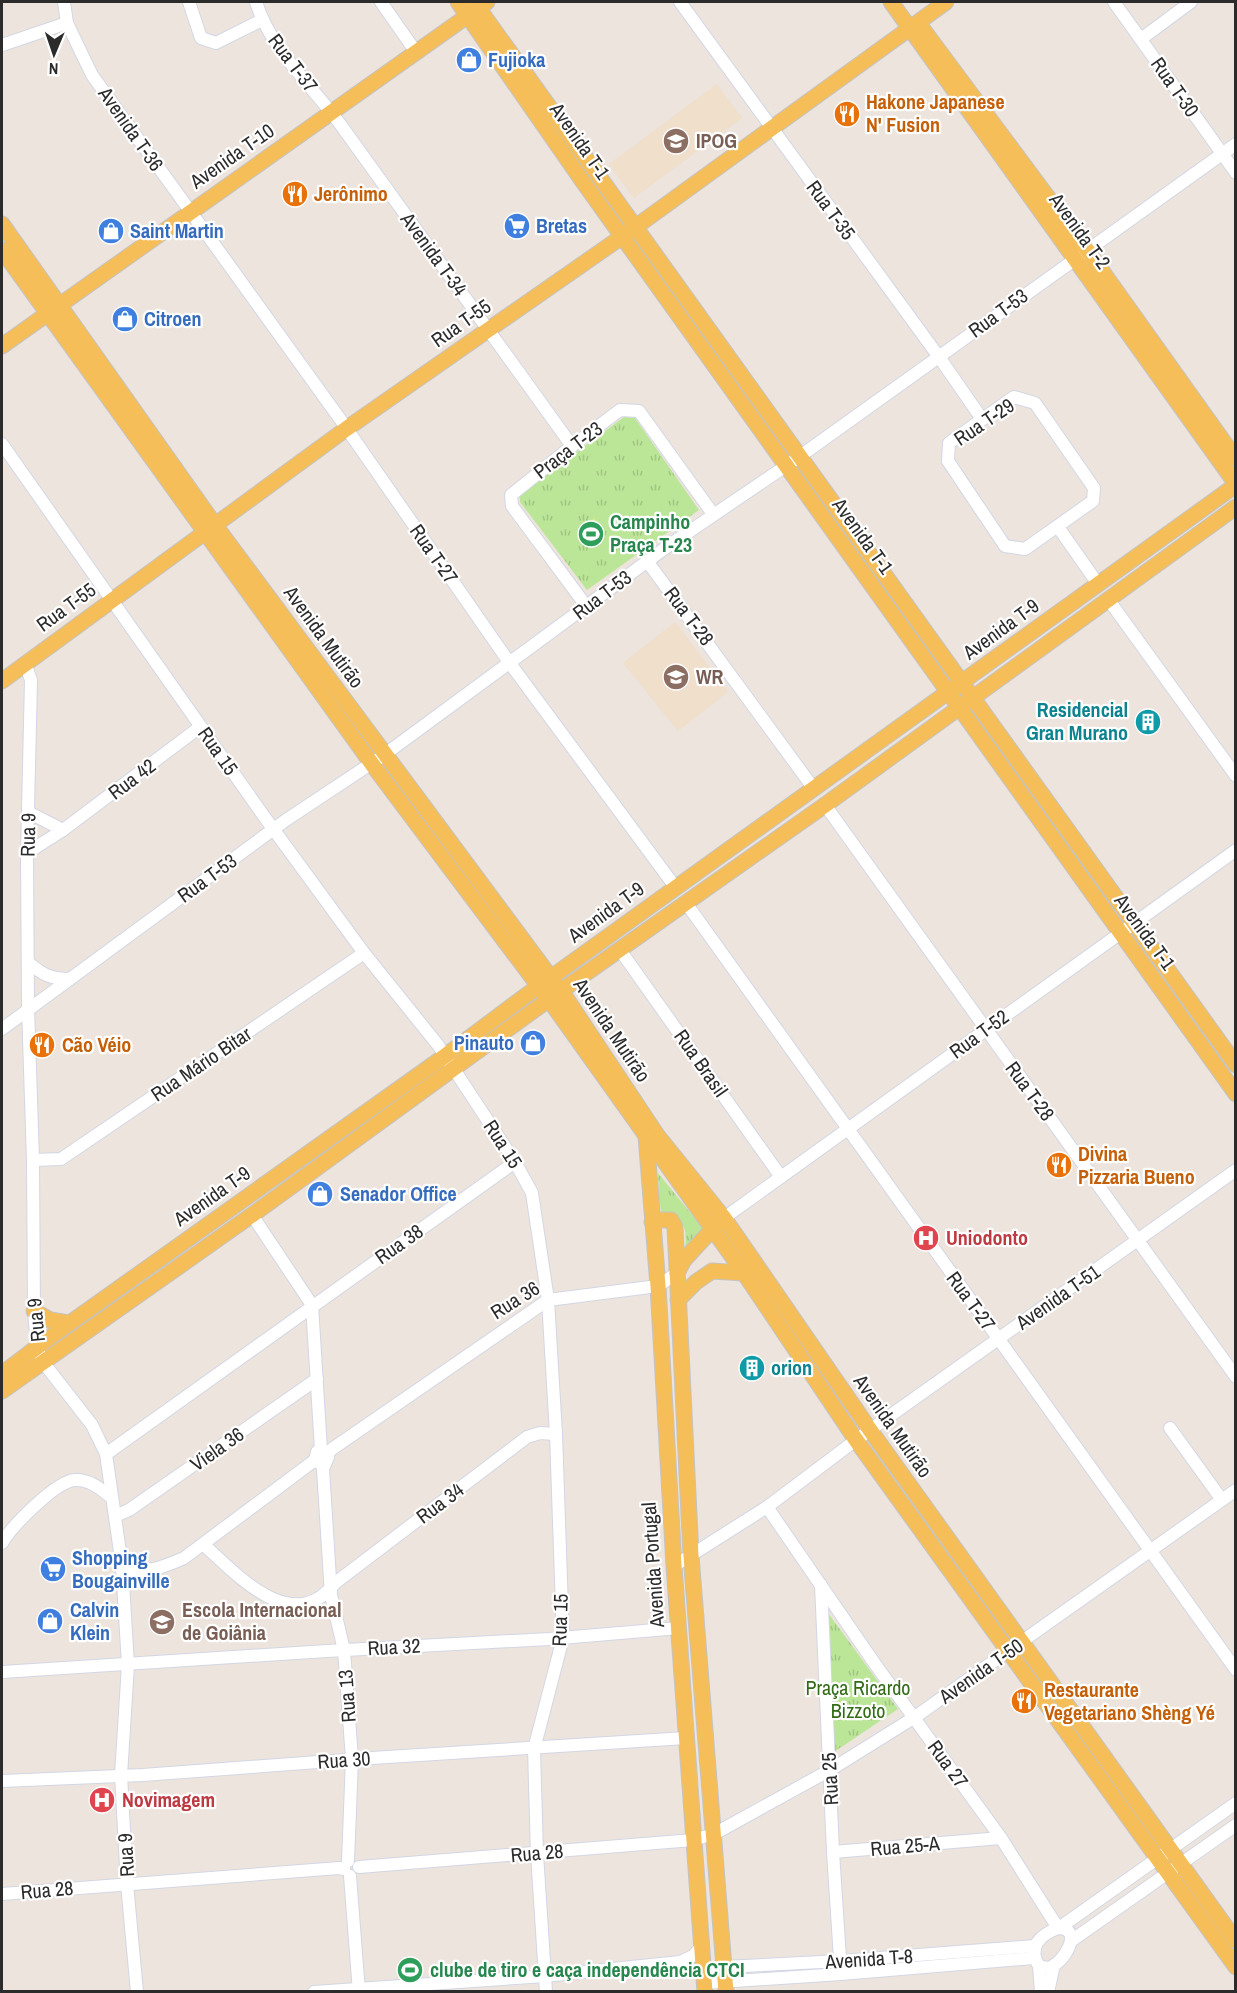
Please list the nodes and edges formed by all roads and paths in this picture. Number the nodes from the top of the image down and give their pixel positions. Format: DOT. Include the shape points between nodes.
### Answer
graph roads {
  1 [pos="64,2"];
  2 [pos="189,2"];
  3 [pos="256,2"];
  4 [pos="381,2"];
  5 [pos="458,2"];
  6 [pos="680,2"];
  7 [pos="891,2"];
  8 [pos="903,2"];
  9 [pos="946,2"];
  10 [pos="1114,2"];
  11 [pos="1191,2"];
  12 [pos="477,6"];
  13 [pos="262,20"];
  14 [pos="67,23"];
  15 [pos="914,25"];
  16 [pos="1141,39"];
  17 [pos="2,45"];
  18 [pos="416,52"];
  19 [pos="334,116"];
  20 [pos="771,129"];
  21 [pos="1236,144"];
  22 [pos="1222,154"];
  23 [pos="1236,173"];
  24 [pos="192,215"];
  25 [pos="2,224"];
  26 [pos="629,232"];
  27 [pos="2,250"];
  28 [pos="1080,254"];
  29 [pos="54,309"];
  30 [pos="489,330"];
  31 [pos="2,346"];
  32 [pos="939,357"];
  33 [pos="982,419"];
  34 [pos="346,429"];
  35 [pos="2,444"];
  36 [pos="572,446"];
  37 [pos="1236,459"];
  38 [pos="792,461"];
  39 [pos="1236,485"];
  40 [pos="1236,507"];
  41 [pos="713,514"];
  42 [pos="1058,527"];
  43 [pos="210,528"];
  44 [pos="647,561"];
  45 [pos="1098,584"];
  46 [pos="1108,599"];
  47 [pos="111,600"];
  48 [pos="587,607"];
  49 [pos="25,663"];
  50 [pos="509,663"];
  51 [pos="2,681"];
  52 [pos="961,682"];
  53 [pos="948,692"];
  54 [pos="972,698"];
  55 [pos="959,707"];
  56 [pos="200,727"];
  57 [pos="378,759"];
  58 [pos="1236,776"];
  59 [pos="814,789"];
  60 [pos="825,805"];
  61 [pos="28,812"];
  62 [pos="275,829"];
  63 [pos="63,830"];
  64 [pos="1236,850"];
  65 [pos="27,854"];
  66 [pos="676,888"];
  67 [pos="686,903"];
  68 [pos="1134,923"];
  69 [pos="1120,933"];
  70 [pos="621,950"];
  71 [pos="364,953"];
  72 [pos="29,963"];
  73 [pos="551,978"];
  74 [pos="70,979"];
  75 [pos="538,987"];
  76 [pos="561,991"];
  77 [pos="548,1000"];
  78 [pos="28,1008"];
  79 [pos="2,1029"];
  80 [pos="986,1029"];
  81 [pos="445,1056"];
  82 [pos="1236,1065"];
  83 [pos="454,1070"];
  84 [pos="1236,1094"];
  85 [pos="848,1129"];
  86 [pos="646,1136"];
  87 [pos="33,1160"];
  88 [pos="515,1162"];
  89 [pos="1236,1170"];
  90 [pos="781,1177"];
  91 [pos="252,1215"];
  92 [pos="652,1222"];
  93 [pos="718,1223"];
  94 [pos="1137,1240"];
  95 [pos="677,1273"];
  96 [pos="744,1273"];
  97 [pos="658,1286"];
  98 [pos="548,1300"];
  99 [pos="678,1300"];
  100 [pos="312,1305"];
  101 [pos="34,1311"];
  102 [pos="69,1323"];
  103 [pos="284,1326"];
  104 [pos="314,1326"];
  105 [pos="999,1339"];
  106 [pos="40,1354"];
  107 [pos="2,1374"];
  108 [pos="1236,1377"];
  109 [pos="317,1379"];
  110 [pos="2,1391"];
  111 [pos="1170,1428"];
  112 [pos="870,1430"];
  113 [pos="556,1434"];
  114 [pos="856,1440"];
  115 [pos="106,1454"];
  116 [pos="322,1456"];
  117 [pos="1236,1490"];
  118 [pos="112,1498"];
  119 [pos="1222,1500"];
  120 [pos="767,1507"];
  121 [pos="115,1516"];
  122 [pos="2,1543"];
  123 [pos="204,1545"];
  124 [pos="1151,1551"];
  125 [pos="691,1556"];
  126 [pos="122,1566"];
  127 [pos="674,1566"];
  128 [pos="821,1584"];
  129 [pos="329,1593"];
  130 [pos="679,1628"];
  131 [pos="563,1638"];
  132 [pos="1015,1647"];
  133 [pos="344,1650"];
  134 [pos="128,1665"];
  135 [pos="1236,1670"];
  136 [pos="2,1672"];
  137 [pos="915,1717"];
  138 [pos="686,1738"];
  139 [pos="534,1749"];
  140 [pos="352,1759"];
  141 [pos="830,1770"];
  142 [pos="121,1775"];
  143 [pos="2,1781"];
  144 [pos="1236,1803"];
  145 [pos="992,1825"];
  146 [pos="1236,1825"];
  147 [pos="714,1834"];
  148 [pos="1001,1838"];
  149 [pos="693,1840"];
  150 [pos="977,1840"];
  151 [pos="833,1852"];
  152 [pos="537,1854"];
  153 [pos="1164,1854"];
  154 [pos="1181,1864"];
  155 [pos="352,1868"];
  156 [pos="1168,1873"];
  157 [pos="128,1884"];
  158 [pos="2,1894"];
  159 [pos="1044,1906"];
  160 [pos="1058,1928"];
  161 [pos="1045,1934"];
  162 [pos="1071,1941"];
  163 [pos="1236,1941"];
  164 [pos="702,1946"];
  165 [pos="1036,1957"];
  166 [pos="1054,1965"];
  167 [pos="1236,1967"];
  168 [pos="841,1968"];
  169 [pos="545,1976"];
  170 [pos="725,1980"];
  171 [pos="705,1982"];
  172 [pos="359,1990"];
  173 [pos="137,1992"];
  174 [pos="314,1992"];
  175 [pos="546,1992"];
  176 [pos="1041,1992"];
  177 [pos="1048,1992"];
  1 -- 14 [label="street, Avenida T-36"];
  2 -- 13 [label="street" via="201,38 216,43"];
  3 -- 13 [label="street, Rua T-37"];
  4 -- 18 [label="street"];
  5 -- 12 [label="main road, Avenida T-1"];
  6 -- 20 [label="street, Rua T-35"];
  7 -- 15 [label="main road, Avenida T-2"];
  8 -- 15 [label="main road, Avenida T-2"];
  9 -- 15 [label="main road, Rua T-55"];
  10 -- 16 [label="street, Rua T-30"];
  11 -- 16 [label="street"];
  12 -- 18 [label="main road, Avenida T-10"];
  12 -- 26 [label="main road, Avenida T-1"];
  13 -- 19 [label="street, Rua T-37" via="284,55"];
  14 -- 17 [label="street"];
  14 -- 24 [label="street, Avenida T-36" via="92,75"];
  15 -- 20 [label="main road, Rua T-55"];
  15 -- 28 [label="main road, Avenida T-2"];
  16 -- 22 [label="street, Rua T-30"];
  18 -- 19 [label="main road, Avenida T-10"];
  19 -- 24 [label="main road, Avenida T-10"];
  19 -- 30 [label="street, Avenida T-34"];
  20 -- 26 [label="main road, Rua T-55"];
  20 -- 32 [label="street, Rua T-35"];
  21 -- 22 [label="street, Rua T-53"];
  22 -- 23 [label="street, Rua T-30"];
  22 -- 28 [label="street, Rua T-53"];
  24 -- 29 [label="main road, Avenida T-10"];
  24 -- 34 [label="street, Rua T-27"];
  25 -- 29 [label="main road, Avenida Mutirão"];
  26 -- 30 [label="main road, Rua T-55"];
  26 -- 38 [label="main road, Avenida T-1"];
  27 -- 29 [label="main road, Avenida Mutirão"];
  28 -- 32 [label="street, Rua T-53"];
  28 -- 37 [label="main road, Avenida T-2"];
  28 -- 39 [label="main road, Avenida T-2"];
  29 -- 31 [label="main road, Avenida T-10"];
  29 -- 43 [label="main road, Avenida Mutirão"];
  30 -- 34 [label="main road, Rua T-55"];
  30 -- 36 [label="street, Avenida T-34"];
  32 -- 33 [label="street, Rua T-35"];
  32 -- 38 [label="street, Rua T-53"];
  33 -- 42 [label="street, Rua T-29" via="1014,397 1035,403 1094,489 1093,501"];
  33 -- 42 [label="street, Rua T-29" via="949,442 948,461 1005,546 1025,549"];
  34 -- 43 [label="main road, Rua T-55"];
  34 -- 50 [label="street, Rua T-27"];
  35 -- 47 [label="street, Rua 15"];
  36 -- 41 [label="street, Praça T-23" via="621,410 639,411"];
  36 -- 48 [label="street, Praça T-23" via="511,495 512,506"];
  38 -- 41 [label="street, Rua T-53"];
  38 -- 52 [label="main road, Avenida T-1"];
  38 -- 53 [label="main road, Avenida T-1"];
  39 -- 45 [label="main road, Avenida T-9"];
  40 -- 46 [label="main road, Avenida T-9"];
  41 -- 44 [label="street, Rua T-53"];
  42 -- 45 [label="street"];
  43 -- 47 [label="main road, Rua T-55"];
  43 -- 57 [label="main road, Avenida Mutirão"];
  44 -- 48 [label="street, Rua T-53"];
  44 -- 59 [label="street, Rua T-28"];
  45 -- 52 [label="main road, Avenida T-9"];
  46 -- 54 [label="main road, Avenida T-9"];
  46 -- 58 [label="street"];
  47 -- 49 [label="main road, Rua T-55"];
  47 -- 56 [label="street, Rua 15"];
  48 -- 50 [label="street, Rua T-53"];
  49 -- 51 [label="main road, Rua T-55"];
  49 -- 61 [label="street, Rua 9" via="31,680"];
  50 -- 57 [label="street, Rua T-53"];
  50 -- 66 [label="street, Rua T-27"];
  52 -- 53 [label="main road, Avenida T-9"];
  52 -- 54 [label="main road, Avenida T-1"];
  53 -- 55 [label="main road, Avenida T-1"];
  53 -- 59 [label="main road, Avenida T-9"];
  54 -- 55 [label="main road, Avenida T-9"];
  54 -- 68 [label="main road, Avenida T-1"];
  55 -- 60 [label="main road, Avenida T-9"];
  55 -- 69 [label="main road, Avenida T-1"];
  56 -- 62 [label="street, Rua 15"];
  56 -- 63 [label="street, Rua 42"];
  57 -- 62 [label="street, Rua T-53"];
  57 -- 73 [label="main road, Avenida Mutirão"];
  57 -- 75 [label="main road, Avenida Mutirão"];
  59 -- 66 [label="main road, Avenida T-9"];
  60 -- 67 [label="main road, Avenida T-9"];
  60 -- 80 [label="street, Rua T-28"];
  61 -- 63 [label="street"];
  61 -- 65 [label="street, Rua 9"];
  62 -- 71 [label="street, Rua 15"];
  62 -- 74 [label="street, Rua T-53"];
  63 -- 65 [label="street, Rua 42"];
  64 -- 68 [label="street, Rua T-52"];
  65 -- 72 [label="street, Rua 9"];
  66 -- 73 [label="main road, Avenida T-9"];
  67 -- 70 [label="main road, Avenida T-9"];
  67 -- 85 [label="street, Rua T-27"];
  68 -- 69 [label="street, Rua T-52"];
  68 -- 82 [label="main road, Avenida T-1"];
  69 -- 80 [label="street, Rua T-52"];
  69 -- 84 [label="main road, Avenida T-1"];
  70 -- 76 [label="main road, Avenida T-9"];
  70 -- 90 [label="street, Rua Brasil"];
  71 -- 81 [label="street, Rua 15"];
  71 -- 87 [label="street, Rua Mário Bitar" via="61,1159"];
  72 -- 74 [label="street" via="53,979"];
  72 -- 78 [label="street, Rua 9"];
  73 -- 75 [label="main road, Avenida T-9"];
  73 -- 76 [label="main road, Avenida Mutirão"];
  74 -- 78 [label="street, Rua T-53"];
  75 -- 77 [label="main road, Avenida Mutirão"];
  75 -- 81 [label="main road, Avenida T-9"];
  76 -- 77 [label="main road, Avenida T-9"];
  76 -- 93 [label="main road, Avenida Mutirão"];
  77 -- 83 [label="main road, Avenida T-9"];
  77 -- 86 [label="main road, Avenida Mutirão"];
  78 -- 79 [label="street, Rua T-53"];
  78 -- 87 [label="street, Rua 9"];
  80 -- 85 [label="street, Rua T-52"];
  80 -- 94 [label="street, Rua T-28"];
  81 -- 83 [label="street, Rua 15"];
  81 -- 102 [label="main road, Avenida T-9"];
  83 -- 88 [label="street, Rua 15"];
  83 -- 91 [label="main road, Avenida T-9"];
  85 -- 90 [label="street, Rua T-52"];
  85 -- 105 [label="street, Rua T-27"];
  86 -- 92 [label="main road, Avenida Portugal"];
  86 -- 93 [label="main road, Avenida Mutirão"];
  87 -- 101 [label="street, Rua 9"];
  88 -- 98 [label="street, Rua 15" via="532,1193"];
  88 -- 100 [label="street, Rua 38"];
  89 -- 94 [label="street, Avenida T-51"];
  90 -- 93 [label="street, Rua T-52"];
  91 -- 100 [label="street, Rua 13"];
  91 -- 106 [label="main road, Avenida T-9"];
  92 -- 95 [label="main road, Avenida Portugal" via="671,1220 675,1227"];
  92 -- 97 [label="main road, Avenida Portugal"];
  93 -- 95 [label="main road, Rua 36"];
  93 -- 96 [label="main road, Avenida Mutirão"];
  93 -- 112 [label="main road, Avenida Mutirão"];
  94 -- 105 [label="street, Avenida T-51"];
  94 -- 108 [label="street, Rua T-28"];
  95 -- 97 [label="street, Rua 36"];
  95 -- 99 [label="main road, Avenida Portugal"];
  96 -- 99 [label="main road" via="712,1271"];
  96 -- 114 [label="main road, Avenida Mutirão"];
  97 -- 98 [label="street, Rua 36"];
  97 -- 127 [label="main road, Avenida Portugal"];
  98 -- 113 [label="street, Rua 15"];
  98 -- 116 [label="street, Rua 36"];
  99 -- 125 [label="main road, Avenida Portugal"];
  100 -- 103 [label="street, Rua 38"];
  100 -- 104 [label="street, Rua 13"];
  101 -- 102 [label="main road" via="50,1320"];
  101 -- 106 [label="street, Rua 9"];
  102 -- 106 [label="main road, Avenida T-9"];
  103 -- 104 [label="street" via="301,1322"];
  103 -- 115 [label="street, Rua 38"];
  104 -- 109 [label="street, Rua 13"];
  105 -- 112 [label="street, Avenida T-51"];
  105 -- 124 [label="street, Rua T-27"];
  106 -- 107 [label="main road, Avenida T-9"];
  106 -- 110 [label="main road, Avenida T-9"];
  106 -- 115 [label="street, Rua 9" via="92,1425"];
  109 -- 116 [label="street, Rua 13"];
  109 -- 121 [label="street, Viela 36"];
  111 -- 119 [label="street"];
  112 -- 114 [label="street, Avenida T-51"];
  112 -- 132 [label="main road, Avenida Mutirão"];
  113 -- 129 [label="street, Rua 34" via="527,1437 335,1583"];
  113 -- 131 [label="street, Rua 15"];
  114 -- 120 [label="street, Avenida T-51"];
  114 -- 132 [label="main road, Avenida Mutirão"];
  115 -- 118 [label="street, Rua 9"];
  116 -- 123 [label="street, Rua 36"];
  116 -- 129 [label="street, Rua 13"];
  117 -- 119 [label="street, Avenida T-50"];
  118 -- 121 [label="street, Rua 9"];
  118 -- 122 [label="street" via="86,1482 65,1483 34,1506"];
  119 -- 124 [label="street, Avenida T-50"];
  120 -- 125 [label="street, Avenida T-51"];
  120 -- 128 [label="street, Rua 27"];
  121 -- 126 [label="street, Rua 9"];
  123 -- 126 [label="street, Rua 36" via="162,1566 137,1570"];
  123 -- 129 [label="street" via="249,1587 276,1600 293,1604 312,1602"];
  124 -- 132 [label="street, Avenida T-50"];
  124 -- 135 [label="street, Rua T-27"];
  125 -- 127 [label="street, Avenida T-51"];
  125 -- 147 [label="main road, Avenida Portugal"];
  126 -- 134 [label="street, Rua 9"];
  127 -- 130 [label="main road, Avenida Portugal"];
  128 -- 137 [label="street, Rua 27"];
  128 -- 141 [label="street, Rua 25"];
  129 -- 133 [label="street, Rua 13"];
  130 -- 131 [label="street, Rua 32"];
  130 -- 138 [label="main road, Avenida Portugal"];
  131 -- 133 [label="street, Rua 32"];
  131 -- 139 [label="street, Rua 15"];
  132 -- 137 [label="street, Avenida T-50"];
  132 -- 153 [label="main road, Avenida Mutirão"];
  133 -- 134 [label="street, Rua 32"];
  133 -- 140 [label="street, Rua 13"];
  134 -- 136 [label="street, Rua 32"];
  134 -- 142 [label="street, Rua 9"];
  137 -- 141 [label="street, Avenida T-50"];
  137 -- 145 [label="street, Rua 27"];
  138 -- 139 [label="street, Rua 30"];
  138 -- 149 [label="main road, Avenida Portugal"];
  139 -- 140 [label="street, Rua 30"];
  139 -- 152 [label="street, Rua 15"];
  140 -- 142 [label="street, Rua 30"];
  140 -- 155 [label="street, Rua 13"];
  141 -- 147 [label="street, Avenida T-50"];
  141 -- 151 [label="street, Rua 25"];
  142 -- 143 [label="street, Rua 30"];
  142 -- 157 [label="street, Rua 9"];
  144 -- 153 [label="street"];
  145 -- 148 [label="street, Rua 27"];
  145 -- 150 [label="street"];
  146 -- 154 [label="street"];
  147 -- 149 [label="street, Rua 28"];
  147 -- 170 [label="main road, Avenida Portugal"];
  148 -- 150 [label="street, Rua 25-A"];
  148 -- 159 [label="street, Rua 27"];
  149 -- 152 [label="street, Rua 28"];
  149 -- 164 [label="main road, Avenida Portugal"];
  150 -- 151 [label="street, Rua 25-A"];
  151 -- 168 [label="street, Rua 25"];
  152 -- 155 [label="street, Rua 28"];
  152 -- 169 [label="street, Rua 15"];
  153 -- 154 [label="main road, Avenida Mutirão"];
  153 -- 156 [label="main road, Avenida Mutirão"];
  153 -- 160 [label="street"];
  154 -- 156 [label="street"];
  154 -- 163 [label="main road, Avenida Mutirão"];
  155 -- 157 [label="street, Rua 28"];
  155 -- 172 [label="street, Rua 13"];
  156 -- 162 [label="street"];
  156 -- 167 [label="main road, Avenida Mutirão"];
  157 -- 158 [label="street, Rua 28"];
  157 -- 173 [label="street, Rua 9"];
  159 -- 160 [label="street, Rua 27"];
  159 -- 161 [label="street"];
  160 -- 161 [label="street"];
  160 -- 162 [label="street, Rua 27" via="1069,1931"];
  161 -- 165 [label="street"];
  162 -- 166 [label="street"];
  164 -- 169 [label="street" via="680,1962"];
  164 -- 171 [label="main road, Avenida Portugal"];
  165 -- 166 [label="street, Avenida T-8" via="1048,1968"];
  165 -- 168 [label="street, Avenida T-8"];
  165 -- 176 [label="street"];
  166 -- 177 [label="street"];
  168 -- 170 [label="street, Avenida T-8"];
  169 -- 172 [label="street"];
  169 -- 175 [label="street, Rua 15"];
  170 -- 171 [label="street, Avenida T-8"];
  172 -- 174 [label="street"];
}
